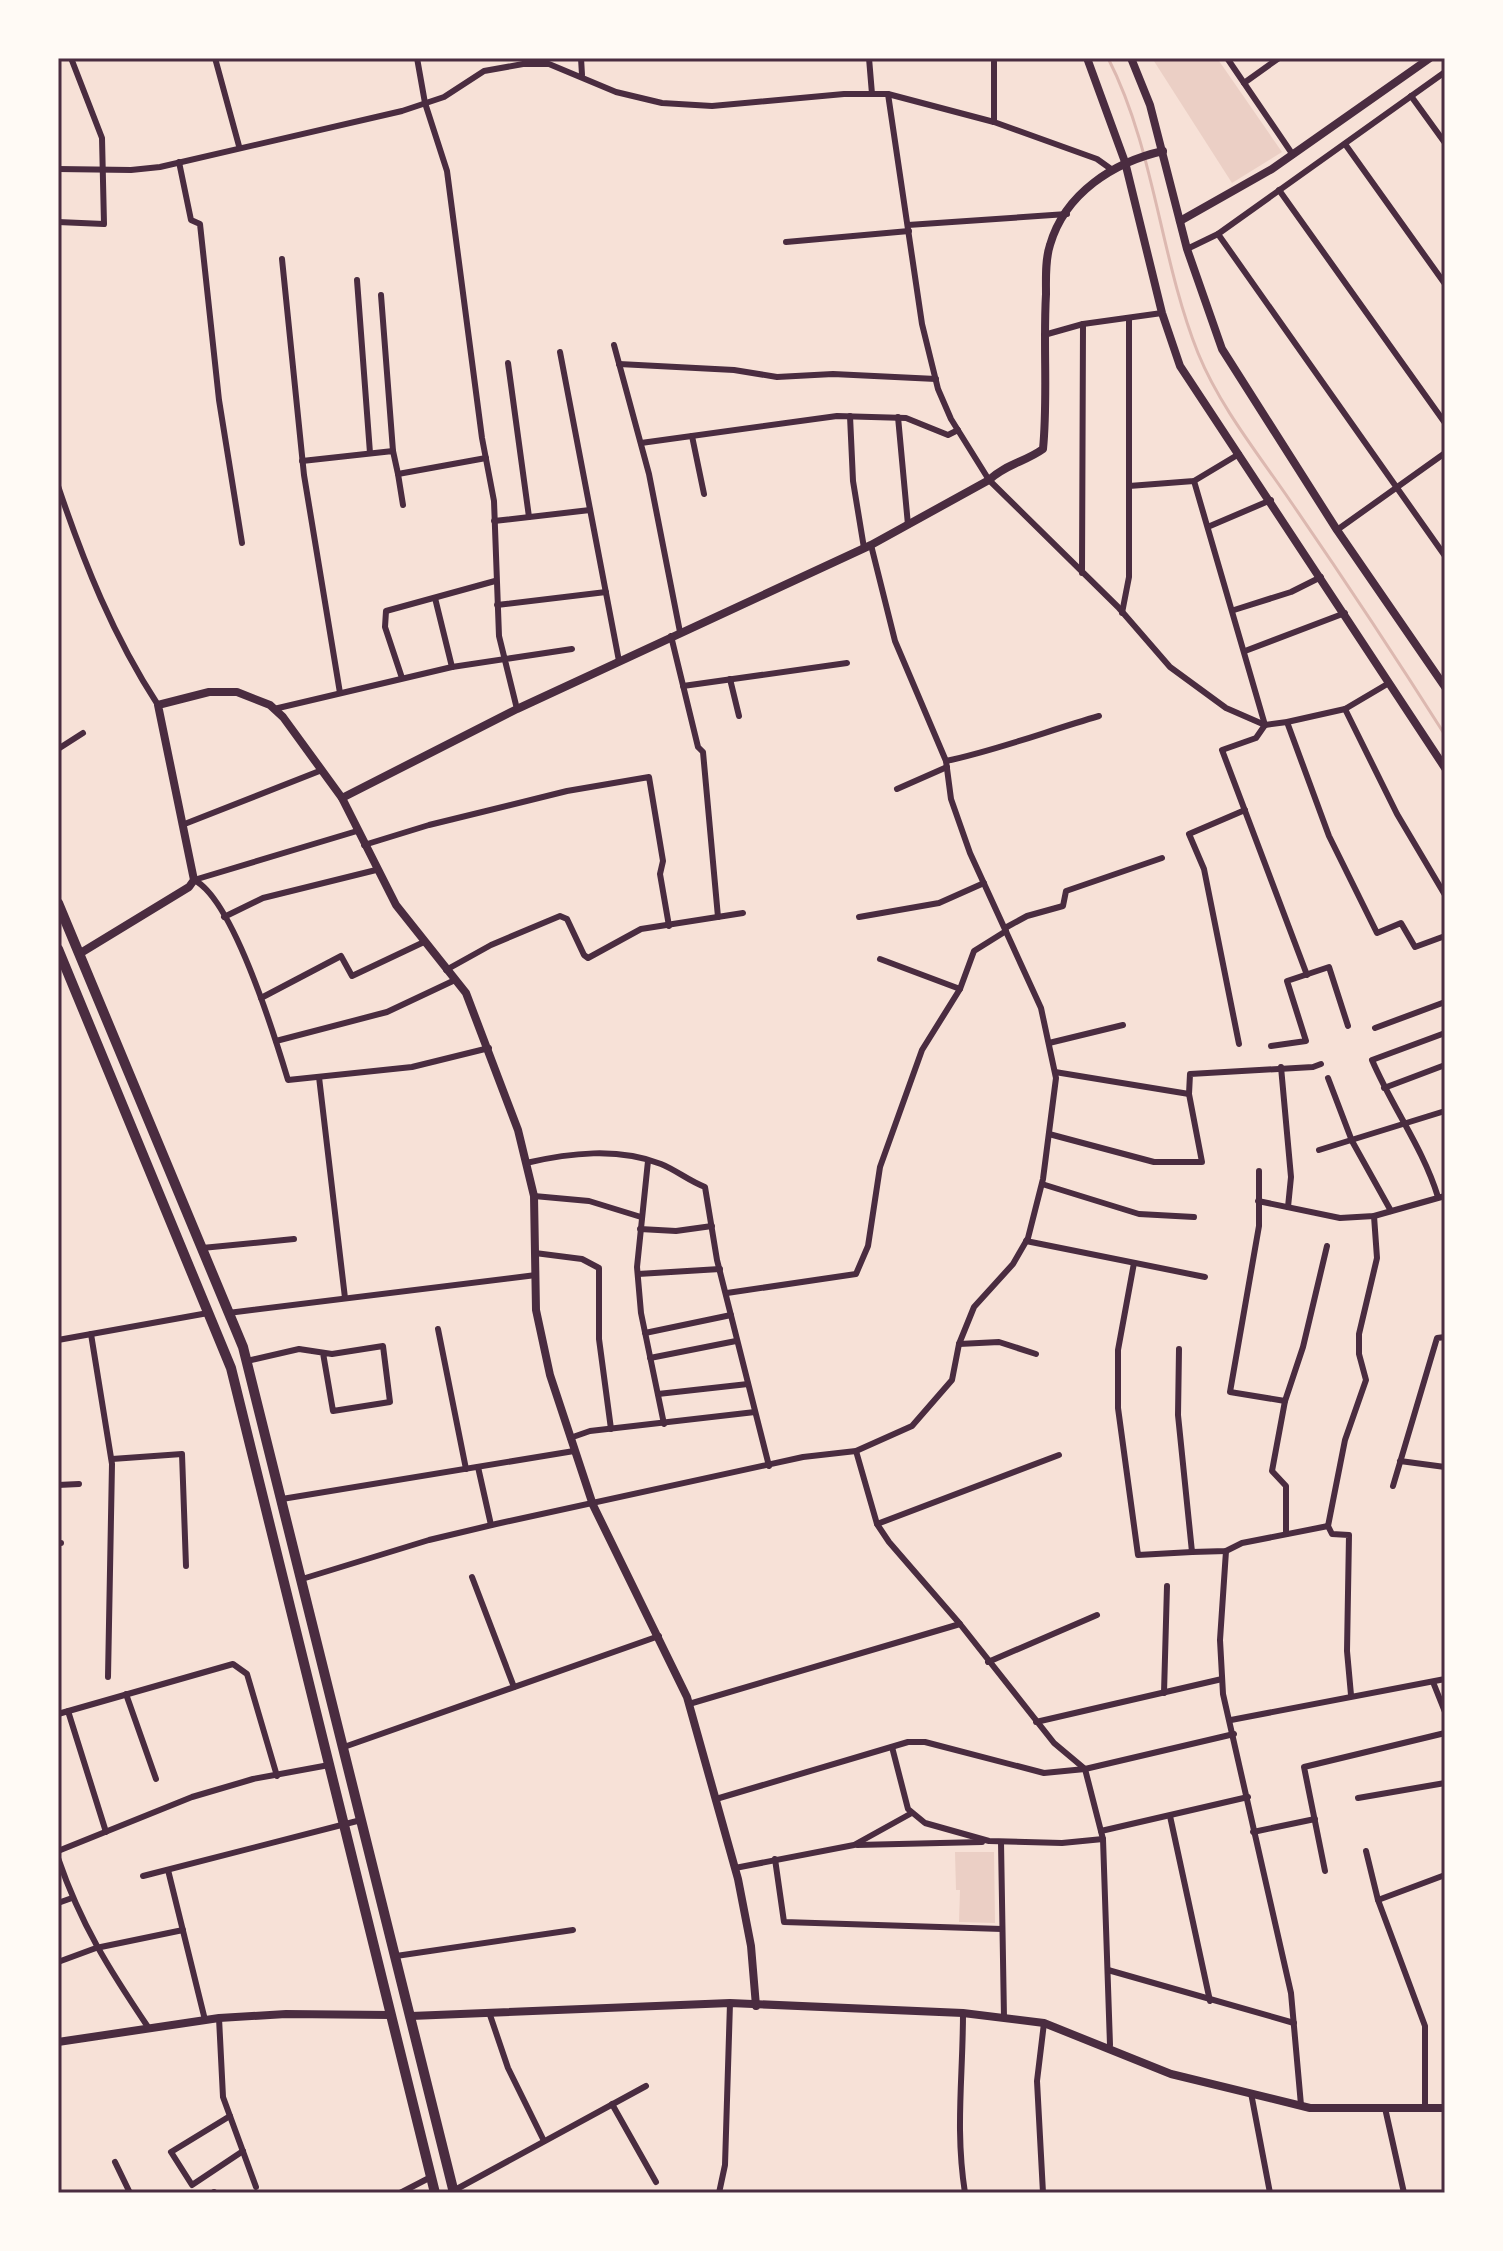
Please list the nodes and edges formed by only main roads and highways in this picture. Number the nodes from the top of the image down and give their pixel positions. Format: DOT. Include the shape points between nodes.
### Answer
graph roads {
  1 [pos="58,903"];
  2 [pos="58,951"];
  3 [pos="453,2192"];
  4 [pos="435,2193"];
  1 -- 3 [label="main road" via="247,1361"];
  2 -- 4 [label="main road" via="231,1368"];
}
